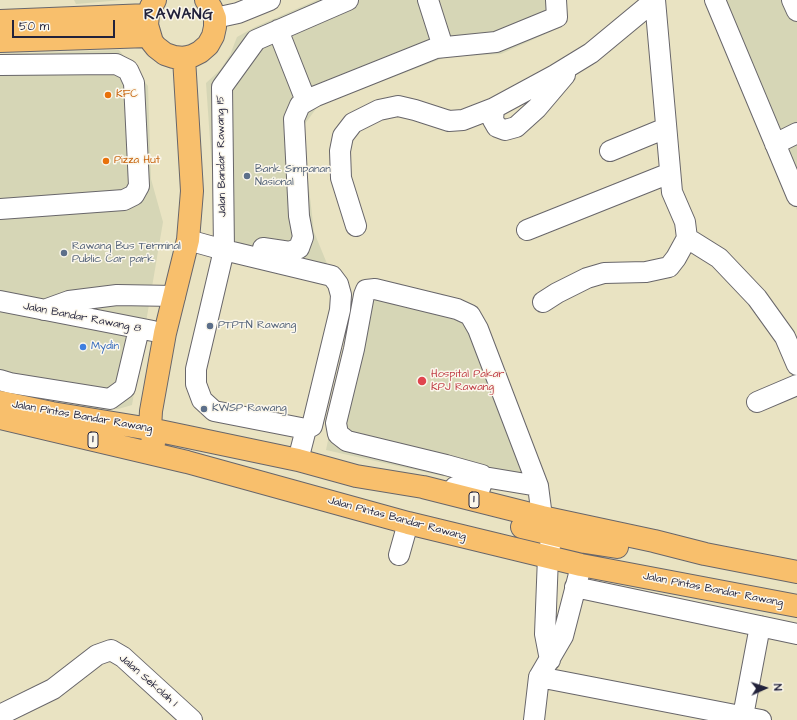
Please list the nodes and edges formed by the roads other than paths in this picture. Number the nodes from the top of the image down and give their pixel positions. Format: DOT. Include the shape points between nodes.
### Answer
graph roads {
  1 [pos="270,0"];
  2 [pos="348,0"];
  3 [pos="428,0"];
  4 [pos="556,0"];
  5 [pos="655,0"];
  6 [pos="792,0"];
  7 [pos="718,1"];
  8 [pos="210,9"];
  9 [pos="797,11"];
  10 [pos="0,21"];
  11 [pos="152,24"];
  12 [pos="278,30"];
  13 [pos="0,41"];
  14 [pos="444,47"];
  15 [pos="184,58"];
  16 [pos="574,64"];
  17 [pos="0,65"];
  18 [pos="306,101"];
  19 [pos="494,108"];
  20 [pos="666,128"];
  21 [pos="797,133"];
  22 [pos="775,144"];
  23 [pos="610,151"];
  24 [pos="670,173"];
  25 [pos="797,196"];
  26 [pos="0,209"];
  27 [pos="356,226"];
  28 [pos="526,230"];
  29 [pos="687,238"];
  30 [pos="188,240"];
  31 [pos="223,247"];
  32 [pos="175,296"];
  33 [pos="0,301"];
  34 [pos="543,302"];
  35 [pos="44,310"];
  36 [pos="139,329"];
  37 [pos="165,333"];
  38 [pos="797,365"];
  39 [pos="158,370"];
  40 [pos="0,380"];
  41 [pos="797,385"];
  42 [pos="0,394"];
  43 [pos="0,402"];
  44 [pos="757,402"];
  45 [pos="0,418"];
  46 [pos="150,429"];
  47 [pos="306,429"];
  48 [pos="298,460"];
  49 [pos="187,462"];
  50 [pos="356,476"];
  51 [pos="484,477"];
  52 [pos="538,486"];
  53 [pos="408,522"];
  54 [pos="547,526"];
  55 [pos="585,542"];
  56 [pos="705,554"];
  57 [pos="399,556"];
  58 [pos="548,557"];
  59 [pos="581,565"];
  60 [pos="797,572"];
  61 [pos="575,587"];
  62 [pos="797,606"];
  63 [pos="760,626"];
  64 [pos="797,634"];
  65 [pos="550,660"];
  66 [pos="539,677"];
  67 [pos="0,715"];
  68 [pos="718,716"];
  69 [pos="752,718"];
  70 [pos="192,720"];
  71 [pos="534,720"];
  1 -- 8 [label="street" via="238,13"];
  2 -- 12 [label="street, Jalan Bandar Rawang 15"];
  3 -- 14 [label="street"];
  4 -- 14 [label="street" via="557,17 496,42"];
  5 -- 16 [label="street"];
  5 -- 20 [label="street"];
  6 -- 9 [label="street"];
  7 -- 22 [label="street"];
  8 -- 15 [label="main road" via="215,27 213,36 200,52"];
  10 -- 11 [label="main road"];
  11 -- 13 [label="main road"];
  11 -- 15 [label="main road" via="165,54"];
  12 -- 18 [label="street"];
  12 -- 31 [label="street, Jalan Bandar Rawang 15" via="256,40 222,87"];
  14 -- 18 [label="street"];
  15 -- 30 [label="main road" via="192,191"];
  16 -- 19 [label="street"];
  16 -- 19 [label="street" via="537,108 516,127 505,130 497,127"];
  17 -- 26 [label="street" via="116,64 128,70 134,83 139,186 134,195 124,200"];
  18 -- 31 [label="street" via="300,105 294,119 299,216 303,237 299,248 290,252"];
  19 -- 27 [label="street" via="463,120 449,121 398,106 379,110 353,123 343,136 340,178"];
  20 -- 23 [label="street"];
  20 -- 24 [label="street"];
  21 -- 22 [label="street"];
  22 -- 25 [label="street"];
  24 -- 28 [label="street"];
  24 -- 29 [label="street" via="672,192 685,222"];
  29 -- 34 [label="street" via="668,267 646,272 604,272"];
  29 -- 38 [label="street" via="719,258 757,298 786,337"];
  30 -- 31 [label="street"];
  30 -- 32 [label="main road"];
  31 -- 47 [label="street, Jalan Bandar Rawang 15" via="196,369 196,384 202,400 214,411"];
  31 -- 47 [label="street" via="332,276 338,284 341,295 340,310 312,426"];
  32 -- 35 [label="street" via="117,295 69,300"];
  32 -- 37 [label="main road"];
  33 -- 35 [label="street, Jalan Bandar Rawang 8"];
  35 -- 36 [label="street, Jalan Bandar Rawang 8"];
  36 -- 37 [label="street, Jalan Bandar Rawang 8"];
  36 -- 40 [label="street" via="125,388 110,399"];
  37 -- 39 [label="main road"];
  39 -- 42 [label="main road" via="146,402 136,412 126,415 103,414"];
  39 -- 46 [label="main road"];
  41 -- 44 [label="street"];
  43 -- 46 [label="main road, Jalan Pintas Bandar Rawang / 1"];
  45 -- 49 [label="main road, Jalan Pintas Bandar Rawang / 1"];
  46 -- 48 [label="main road, Jalan Pintas Bandar Rawang / 1"];
  46 -- 49 [label="main road" via="154,443"];
  47 -- 48 [label="street"];
  48 -- 50 [label="main road, Jalan Pintas Bandar Rawang / 1"];
  49 -- 53 [label="main road, Jalan Pintas Bandar Rawang / 1"];
  50 -- 51 [label="street" via="385,473 480,491"];
  50 -- 54 [label="main road, Jalan Pintas Bandar Rawang / 1" via="423,487"];
  51 -- 52 [label="street"];
  51 -- 52 [label="street" via="347,441 338,434 336,422 366,290 375,289 457,309 470,315 478,329"];
  52 -- 54 [label="street"];
  53 -- 57 [label="street"];
  53 -- 58 [label="main road, Jalan Pintas Bandar Rawang / 1"];
  54 -- 55 [label="main road"];
  54 -- 56 [label="main road, Jalan Pintas Bandar Rawang / 1" via="654,541"];
  54 -- 58 [label="street"];
  55 -- 56 [label="main road"];
  55 -- 59 [label="street"];
  56 -- 60 [label="main road, Jalan Pintas Bandar Rawang / 1"];
  58 -- 59 [label="main road, Jalan Pintas Bandar Rawang / 1"];
  58 -- 65 [label="street" via="544,634"];
  59 -- 61 [label="street"];
  59 -- 62 [label="main road, Jalan Pintas Bandar Rawang / 1"];
  61 -- 63 [label="street"];
  61 -- 65 [label="street" via="563,636"];
  63 -- 64 [label="street"];
  63 -- 69 [label="street"];
  65 -- 66 [label="street"];
  66 -- 68 [label="street"];
  66 -- 71 [label="street"];
  67 -- 70 [label="street, Jalan Sekolah 1" via="53,689 97,655 112,650"];
  68 -- 69 [label="street"];
}
